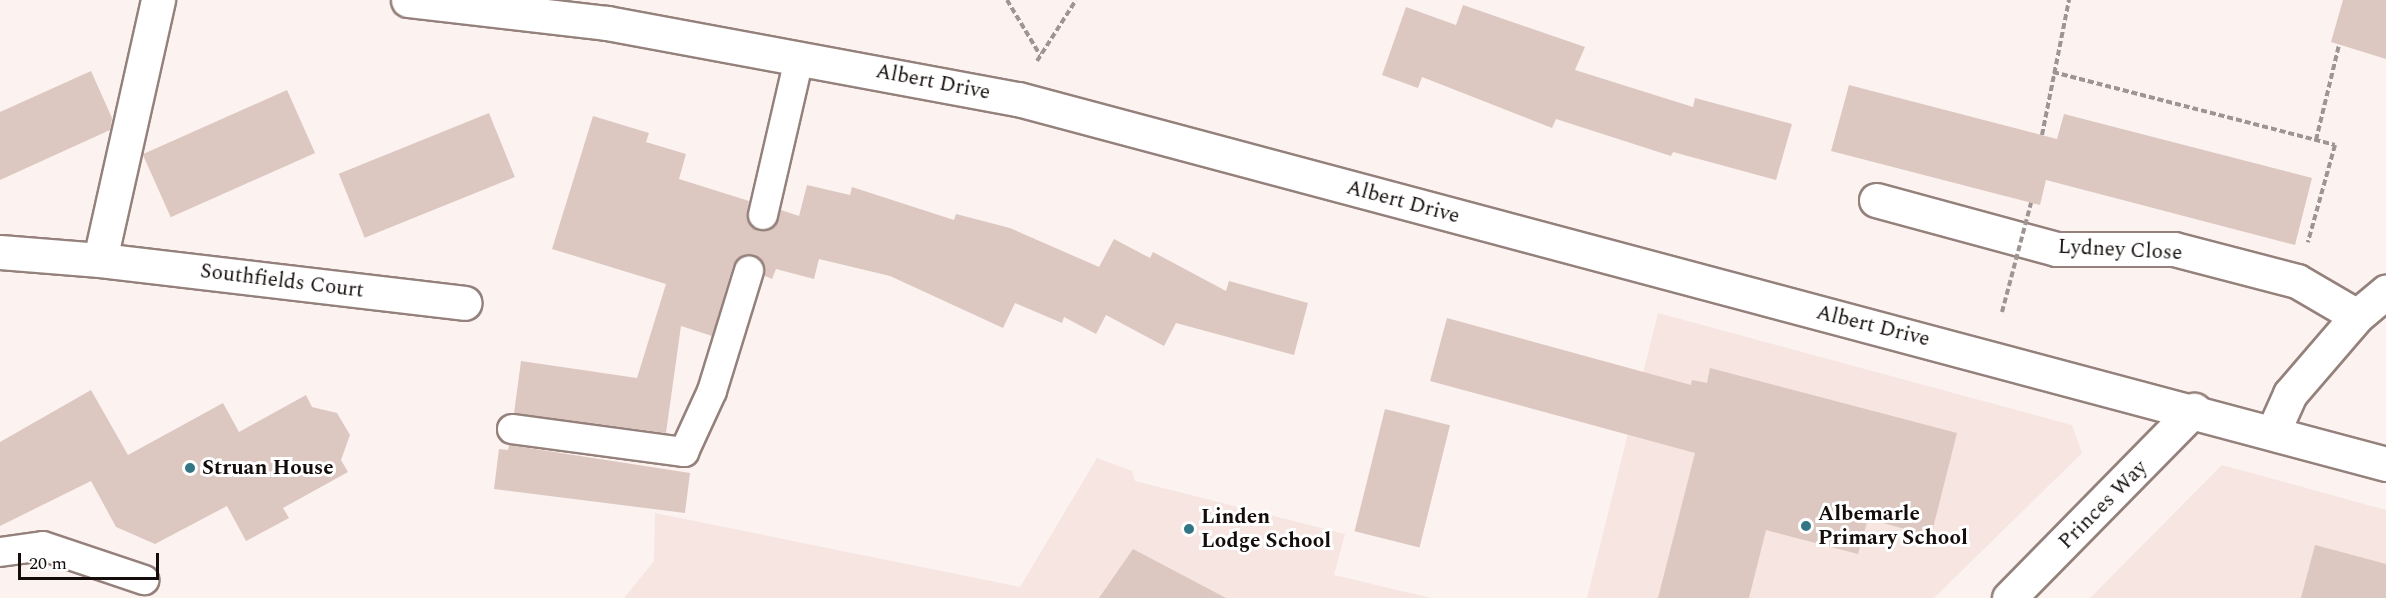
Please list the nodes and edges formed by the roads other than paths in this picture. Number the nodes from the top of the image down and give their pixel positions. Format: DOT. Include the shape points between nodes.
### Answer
graph roads {
  1 [pos="158,0"];
  2 [pos="408,0"];
  3 [pos="611,11"];
  4 [pos="799,59"];
  5 [pos="1876,201"];
  6 [pos="763,215"];
  7 [pos="0,252"];
  8 [pos="99,260"];
  9 [pos="749,271"];
  10 [pos="2386,292"];
  11 [pos="464,303"];
  12 [pos="2357,316"];
  13 [pos="2194,410"];
  14 [pos="512,429"];
  15 [pos="2273,432"];
  16 [pos="2386,464"];
  17 [pos="0,552"];
  18 [pos="144,580"];
  19 [pos="2009,598"];
  1 -- 8 [label="street"];
  2 -- 3 [label="street, Albert Drive"];
  3 -- 4 [label="street, Albert Drive"];
  4 -- 6 [label="lane"];
  4 -- 13 [label="street, Albert Drive" via="1018,99"];
  5 -- 12 [label="street, Lydney Close" via="2056,249 2174,249 2297,280"];
  7 -- 8 [label="street, Southfields Court"];
  8 -- 11 [label="street, Southfields Court"];
  9 -- 14 [label="lane" via="712,391 684,452"];
  10 -- 12 [label="street"];
  12 -- 15 [label="street" via="2290,394"];
  13 -- 15 [label="street, Albert Drive"];
  13 -- 19 [label="street, Princes Way"];
  15 -- 16 [label="street, Albert Drive"];
  17 -- 18 [label="lane" via="43,546"];
}
